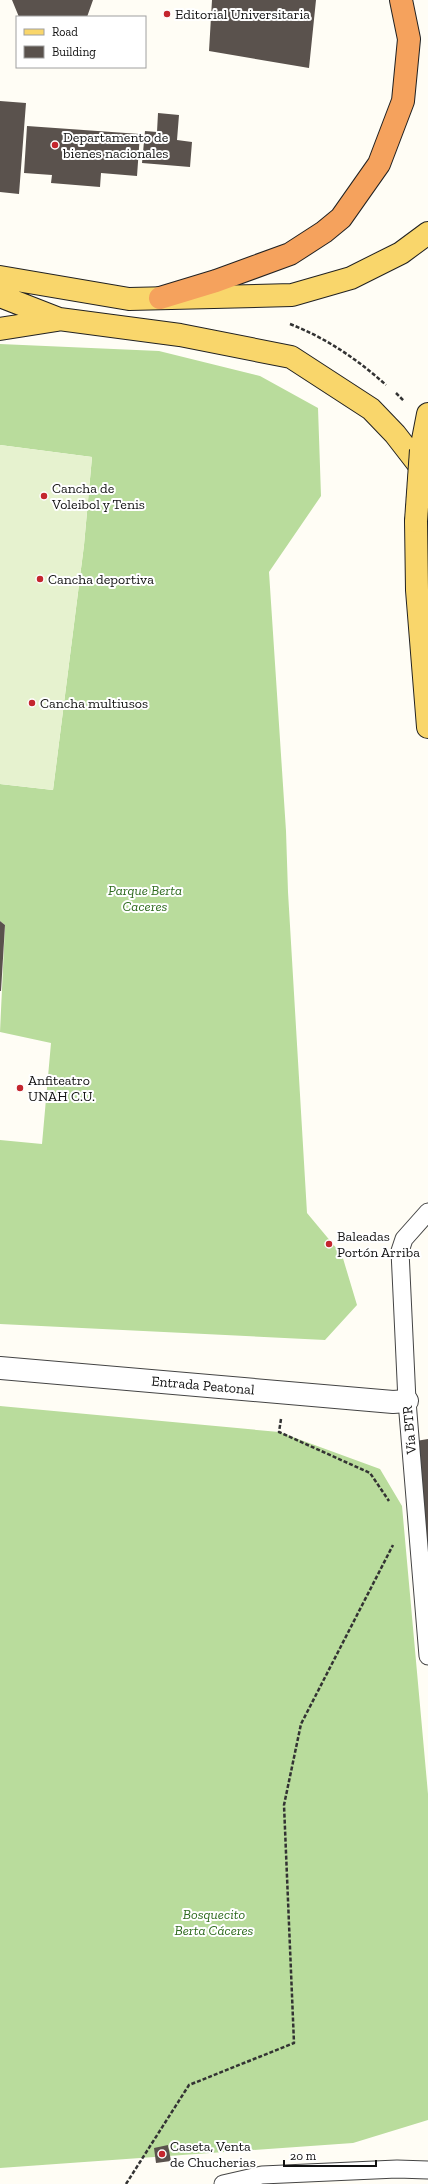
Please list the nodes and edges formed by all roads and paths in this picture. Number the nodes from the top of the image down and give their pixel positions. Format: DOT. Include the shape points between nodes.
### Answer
graph roads {
  1 [pos="401,0"];
  2 [pos="428,232"];
  3 [pos="0,277"];
  4 [pos="0,296"];
  5 [pos="160,298"];
  6 [pos="59,319"];
  7 [pos="0,329"];
  8 [pos="428,414"];
  9 [pos="428,484"];
  10 [pos="428,727"];
  11 [pos="428,1212"];
  12 [pos="0,1368"];
  13 [pos="283,1392"];
  14 [pos="407,1401"];
  15 [pos="391,1508"];
  16 [pos="394,1537"];
  17 [pos="428,1656"];
  18 [pos="428,2170"];
  19 [pos="126,2184"];
  20 [pos="223,2184"];
  1 -- 5 [label="highway" via="409,39 403,101 379,164 341,218 290,254"];
  2 -- 5 [label="main road" via="401,253 352,278 292,295"];
  3 -- 5 [label="main road" via="129,299"];
  4 -- 6 [label="main road"];
  6 -- 7 [label="main road"];
  6 -- 9 [label="main road" via="180,335 291,357 371,409 419,465"];
  8 -- 10 [label="main road, bridge" via="421,450 416,521 417,590"];
  11 -- 14 [label="lane, Vía BTR" via="404,1239 400,1251"];
  12 -- 13 [label="street, Entrada Peatonal"];
  13 -- 14 [label="street, Entrada Peatonal" via="393,1402"];
  13 -- 15 [label="path" via="279,1432 370,1473"];
  14 -- 17 [label="lane, Vía BTR"];
  16 -- 19 [label="path" via="393,1545 363,1607 301,1724 284,1805 294,2043 190,2085"];
  18 -- 20 [label="lane" via="262,2175"];
}
